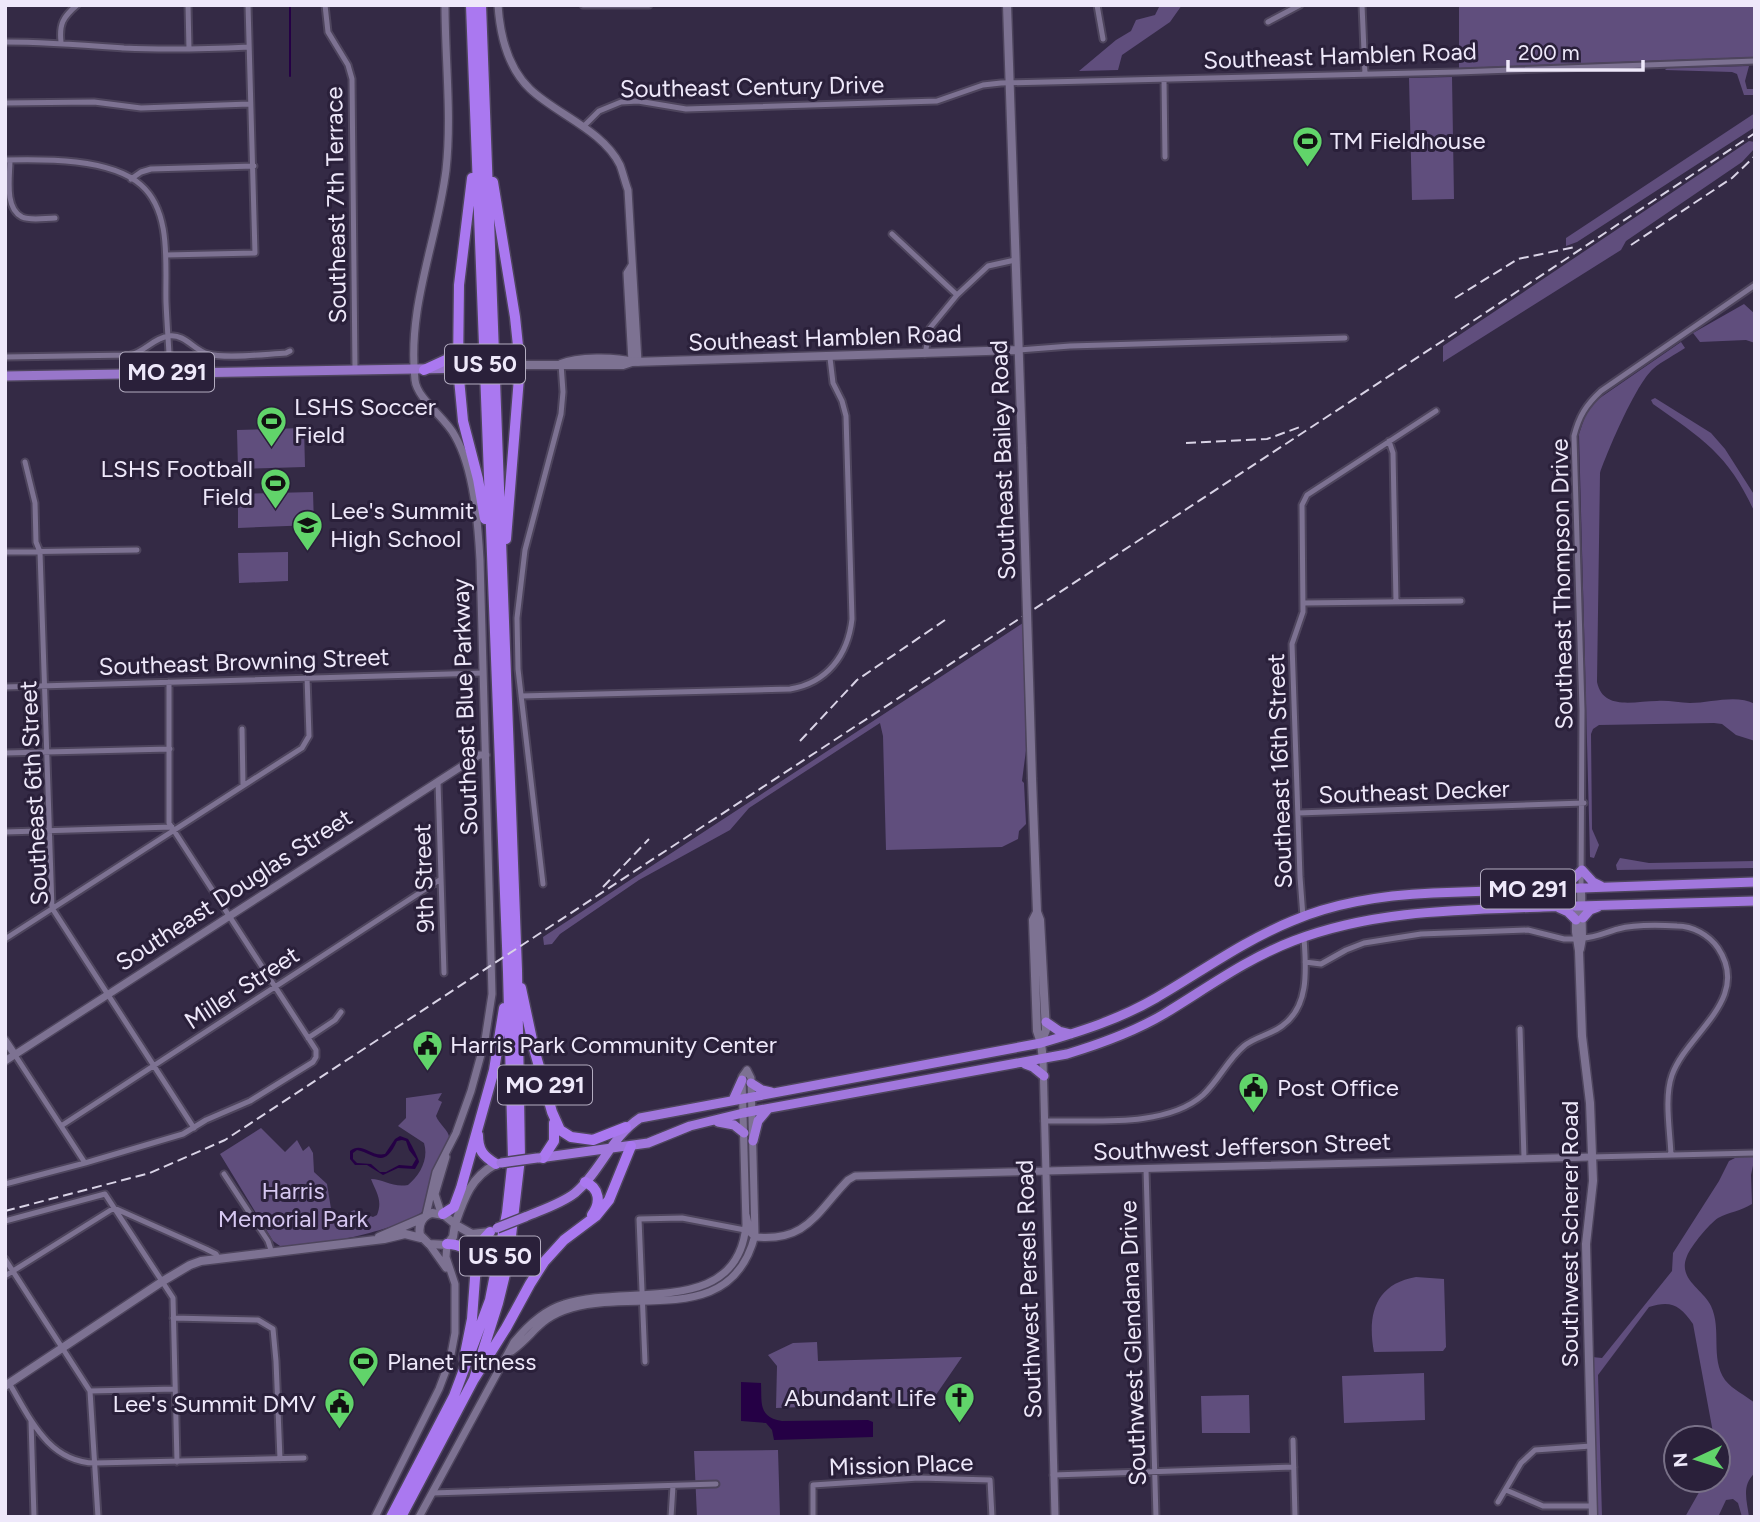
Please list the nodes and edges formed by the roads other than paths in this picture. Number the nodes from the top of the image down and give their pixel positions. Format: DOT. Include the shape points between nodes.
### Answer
graph roads {
  1 [pos="77,5"];
  2 [pos="188,5"];
  3 [pos="248,5"];
  4 [pos="325,5"];
  5 [pos="445,5"];
  6 [pos="471,5"];
  7 [pos="481,5"];
  8 [pos="498,5"];
  9 [pos="583,5"];
  10 [pos="649,5"];
  11 [pos="1007,5"];
  12 [pos="1097,5"];
  13 [pos="1300,5"];
  14 [pos="1362,5"];
  15 [pos="1268,22"];
  16 [pos="1103,39"];
  17 [pos="61,42"];
  18 [pos="5,43"];
  19 [pos="248,47"];
  20 [pos="189,49"];
  21 [pos="1755,61"];
  22 [pos="1364,74"];
  23 [pos="1164,80"];
  24 [pos="1010,82"];
  25 [pos="5,103"];
  26 [pos="249,104"];
  27 [pos="484,107"];
  28 [pos="476,125"];
  29 [pos="583,127"];
  30 [pos="1166,157"];
  31 [pos="8,160"];
  32 [pos="254,166"];
  33 [pos="131,179"];
  34 [pos="55,218"];
  35 [pos="892,234"];
  36 [pos="166,255"];
  37 [pos="1015,260"];
  38 [pos="1755,285"];
  39 [pos="957,295"];
  40 [pos="169,336"];
  41 [pos="1345,338"];
  42 [pos="458,345"];
  43 [pos="1019,350"];
  44 [pos="290,351"];
  45 [pos="925,354"];
  46 [pos="5,357"];
  47 [pos="830,358"];
  48 [pos="635,362"];
  49 [pos="561,364"];
  50 [pos="520,365"];
  51 [pos="458,368"];
  52 [pos="355,369"];
  53 [pos="420,370"];
  54 [pos="170,372"];
  55 [pos="5,376"];
  56 [pos="1436,411"];
  57 [pos="1389,441"];
  58 [pos="25,461"];
  59 [pos="137,550"];
  60 [pos="5,552"];
  61 [pos="40,552"];
  62 [pos="1396,601"];
  63 [pos="1461,601"];
  64 [pos="494,602"];
  65 [pos="1304,603"];
  66 [pos="504,609"];
  67 [pos="483,673"];
  68 [pos="307,677"];
  69 [pos="169,682"];
  70 [pos="46,685"];
  71 [pos="5,687"];
  72 [pos="521,696"];
  73 [pos="242,729"];
  74 [pos="170,749"];
  75 [pos="48,752"];
  76 [pos="5,753"];
  77 [pos="486,755"];
  78 [pos="438,782"];
  79 [pos="243,785"];
  80 [pos="1584,803"];
  81 [pos="1298,813"];
  82 [pos="172,828"];
  83 [pos="51,830"];
  84 [pos="5,832"];
  85 [pos="1582,870"];
  86 [pos="441,879"];
  87 [pos="1755,882"];
  88 [pos="543,884"];
  89 [pos="1603,887"];
  90 [pos="1564,888"];
  91 [pos="1581,888"];
  92 [pos="1755,901"];
  93 [pos="1581,906"];
  94 [pos="1600,906"];
  95 [pos="1557,907"];
  96 [pos="52,908"];
  97 [pos="1037,912"];
  98 [pos="229,917"];
  99 [pos="1303,917"];
  100 [pos="1579,919"];
  101 [pos="1304,937"];
  102 [pos="5,939"];
  103 [pos="1580,939"];
  104 [pos="1305,962"];
  105 [pos="512,971"];
  106 [pos="444,973"];
  107 [pos="275,988"];
  108 [pos="108,995"];
  109 [pos="341,1012"];
  110 [pos="1046,1022"];
  111 [pos="1520,1029"];
  112 [pos="1072,1034"];
  113 [pos="308,1038"];
  114 [pos="5,1040"];
  115 [pos="1041,1043"];
  116 [pos="15,1055"];
  117 [pos="1043,1060"];
  118 [pos="5,1061"];
  119 [pos="1023,1063"];
  120 [pos="155,1066"];
  121 [pos="1044,1076"];
  122 [pos="747,1081"];
  123 [pos="773,1092"];
  124 [pos="742,1099"];
  125 [pos="768,1109"];
  126 [pos="552,1112"];
  127 [pos="747,1113"];
  128 [pos="709,1121"];
  129 [pos="1044,1121"];
  130 [pos="61,1126"];
  131 [pos="478,1127"];
  132 [pos="626,1127"];
  133 [pos="194,1128"];
  134 [pos="744,1133"];
  135 [pos="753,1141"];
  136 [pos="631,1146"];
  137 [pos="609,1149"];
  138 [pos="447,1152"];
  139 [pos="1755,1153"];
  140 [pos="1671,1155"];
  141 [pos="1591,1157"];
  142 [pos="540,1158"];
  143 [pos="1524,1158"];
  144 [pos="85,1163"];
  145 [pos="499,1163"];
  146 [pos="1146,1168"];
  147 [pos="1044,1171"];
  148 [pos="224,1174"];
  149 [pos="584,1182"];
  150 [pos="5,1184"];
  151 [pos="114,1208"];
  152 [pos="442,1214"];
  153 [pos="746,1215"];
  154 [pos="425,1217"];
  155 [pos="5,1221"];
  156 [pos="585,1224"];
  157 [pos="456,1225"];
  158 [pos="493,1230"];
  159 [pos="745,1230"];
  160 [pos="755,1237"];
  161 [pos="421,1238"];
  162 [pos="376,1239"];
  163 [pos="429,1244"];
  164 [pos="447,1245"];
  165 [pos="272,1253"];
  166 [pos="5,1259"];
  167 [pos="219,1259"];
  168 [pos="746,1262"];
  169 [pos="476,1266"];
  170 [pos="13,1271"];
  171 [pos="5,1276"];
  172 [pos="163,1281"];
  173 [pos="454,1295"];
  174 [pos="643,1297"];
  175 [pos="173,1318"];
  176 [pos="62,1348"];
  177 [pos="645,1363"];
  178 [pos="474,1380"];
  179 [pos="7,1384"];
  180 [pos="175,1389"];
  181 [pos="90,1391"];
  182 [pos="454,1396"];
  183 [pos="31,1421"];
  184 [pos="1293,1440"];
  185 [pos="1591,1446"];
  186 [pos="304,1458"];
  187 [pos="280,1459"];
  188 [pos="177,1462"];
  189 [pos="95,1463"];
  190 [pos="1294,1467"];
  191 [pos="1154,1472"];
  192 [pos="1053,1475"];
  193 [pos="716,1484"];
  194 [pos="673,1486"];
  195 [pos="1506,1490"];
  196 [pos="432,1493"];
  197 [pos="1498,1502"];
  198 [pos="1592,1506"];
  199 [pos="34,1517"];
  200 [pos="98,1517"];
  201 [pos="375,1517"];
  202 [pos="390,1517"];
  203 [pos="401,1517"];
  204 [pos="419,1517"];
  205 [pos="671,1517"];
  206 [pos="813,1517"];
  207 [pos="992,1517"];
  208 [pos="1055,1517"];
  209 [pos="1156,1517"];
  210 [pos="1295,1517"];
  211 [pos="1593,1517"];
  1 -- 17 [label="street" via="60,24"];
  2 -- 20 [label="street"];
  3 -- 19 [label="street"];
  4 -- 52 [label="street, Southeast 7th Terrace" via="328,32 352,79"];
  5 -- 53 [label="street, Southeast Blue Parkway" via="446,169 415,322"];
  6 -- 28 [label="highway, US 50"];
  7 -- 27 [label="highway, US 50"];
  8 -- 29 [label="street" via="508,56 529,88"];
  9 -- 10 [label="street"];
  11 -- 24 [label="main road, Southeast Bailey Road"];
  12 -- 16 [label="street"];
  13 -- 15 [label="street"];
  14 -- 22 [label="street"];
  17 -- 18 [label="street"];
  17 -- 20 [label="street"];
  19 -- 20 [label="street"];
  19 -- 26 [label="street"];
  21 -- 22 [label="street, Southeast Hamblen Road"];
  22 -- 23 [label="street, Southeast Hamblen Road"];
  23 -- 24 [label="street, Southeast Hamblen Road"];
  23 -- 30 [label="street"];
  24 -- 29 [label="street, Southeast Century Drive" via="983,85 937,101 686,109 621,102 599,111"];
  24 -- 37 [label="main road, Southeast Bailey Road"];
  25 -- 26 [label="street" via="94,102 141,108"];
  26 -- 32 [label="street"];
  27 -- 50 [label="highway"];
  27 -- 66 [label="highway, US 50"];
  28 -- 42 [label="highway" via="458,285"];
  28 -- 64 [label="highway, US 50"];
  29 -- 48 [label="street" via="619,163 628,190 632,265 627,273"];
  31 -- 33 [label="street" via="92,165"];
  31 -- 34 [label="street" via="11,202 16,211 25,218"];
  32 -- 33 [label="street" via="151,169"];
  32 -- 36 [label="street" via="255,253"];
  33 -- 36 [label="street" via="155,205"];
  35 -- 39 [label="street"];
  36 -- 40 [label="street"];
  37 -- 39 [label="street" via="988,266"];
  37 -- 43 [label="main road, Southeast Bailey Road"];
  38 -- 80 [label="street, Southeast Thompson Drive" via="1601,391 1579,418 1574,436"];
  39 -- 45 [label="street" via="930,328"];
  40 -- 44 [label="street" via="184,338 213,355"];
  40 -- 46 [label="street" via="130,355"];
  40 -- 54 [label="street"];
  41 -- 43 [label="street"];
  42 -- 51 [label="highway"];
  42 -- 53 [label="highway" via="450,358"];
  43 -- 45 [label="main road, Southeast Hamblen Road"];
  43 -- 97 [label="main road, Southeast Bailey Road, bridge"];
  45 -- 47 [label="main road, Southeast Hamblen Road"];
  47 -- 48 [label="main road, Southeast Hamblen Road"];
  47 -- 72 [label="street" via="846,416 852,619 844,650 831,670 807,685 790,689"];
  48 -- 49 [label="main road, Southeast Hamblen Road"];
  49 -- 50 [label="main road, Southeast Hamblen Road"];
  49 -- 72 [label="street" via="561,414 521,574 517,642"];
  50 -- 51 [label="main road, bridge"];
  50 -- 66 [label="highway"];
  51 -- 53 [label="main road, MO 291"];
  51 -- 64 [label="highway" via="463,421 484,509 490,598"];
  52 -- 53 [label="main road, MO 291"];
  52 -- 54 [label="main road, MO 291"];
  53 -- 67 [label="street, Southeast Blue Parkway" via="418,390 457,438 470,482 479,548"];
  54 -- 55 [label="main road, MO 291"];
  56 -- 57 [label="street"];
  57 -- 62 [label="street"];
  57 -- 65 [label="street, Southeast 16th Street" via="1303,500"];
  58 -- 61 [label="street, Southeast 6th Street"];
  59 -- 61 [label="street"];
  60 -- 61 [label="street"];
  61 -- 70 [label="street, Southeast 6th Street"];
  62 -- 63 [label="street"];
  62 -- 65 [label="street"];
  64 -- 105 [label="highway, US 50"];
  65 -- 81 [label="street, Southeast 16th Street" via="1292,644"];
  66 -- 105 [label="highway, US 50"];
  67 -- 68 [label="street, Southeast Browning Street"];
  67 -- 77 [label="street, Southeast Blue Parkway"];
  68 -- 69 [label="street, Southeast Browning Street"];
  68 -- 79 [label="street" via="306,744"];
  69 -- 70 [label="street, Southeast Browning Street"];
  69 -- 74 [label="street"];
  70 -- 71 [label="street, Southeast Browning Street"];
  70 -- 75 [label="street, Southeast 6th Street"];
  72 -- 88 [label="street"];
  73 -- 79 [label="street"];
  74 -- 75 [label="street"];
  74 -- 82 [label="street"];
  75 -- 76 [label="street"];
  75 -- 83 [label="street, Southeast 6th Street"];
  77 -- 78 [label="street, Southeast Douglas Street"];
  77 -- 138 [label="street, Southeast Blue Parkway" via="492,995 471,1091"];
  78 -- 86 [label="street, 9th Street"];
  78 -- 98 [label="street, Southeast Douglas Street"];
  79 -- 82 [label="street"];
  80 -- 81 [label="street, Southeast Decker"];
  80 -- 85 [label="street, Southeast Thompson Drive"];
  81 -- 99 [label="street, Southeast 16th Street"];
  82 -- 83 [label="street"];
  82 -- 96 [label="street"];
  82 -- 98 [label="street"];
  83 -- 84 [label="street"];
  83 -- 96 [label="street, Southeast 6th Street"];
  85 -- 89 [label="highway"];
  85 -- 90 [label="highway"];
  85 -- 91 [label="street, Southeast Thompson Drive"];
  86 -- 106 [label="street, 9th Street"];
  86 -- 107 [label="street, Miller Street"];
  87 -- 89 [label="highway, MO 291"];
  89 -- 91 [label="highway, MO 291"];
  90 -- 91 [label="highway, MO 291"];
  90 -- 99 [label="highway, MO 291" via="1396,895"];
  91 -- 93 [label="main road, Southwest Scherer Road"];
  92 -- 94 [label="highway, MO 291"];
  93 -- 94 [label="highway, MO 291"];
  93 -- 95 [label="highway, MO 291"];
  93 -- 100 [label="main road, Southwest Scherer Road"];
  94 -- 100 [label="highway"];
  95 -- 100 [label="highway"];
  95 -- 101 [label="highway, MO 291" via="1406,914"];
  96 -- 102 [label="street"];
  96 -- 108 [label="street, Southeast 6th Street"];
  97 -- 110 [label="main road, Southeast Bailey Road"];
  97 -- 115 [label="main road, Southeast Bailey Road" via="1033,920"];
  98 -- 107 [label="street"];
  98 -- 108 [label="street, Southeast Douglas Street"];
  99 -- 112 [label="highway, MO 291" via="1230,951 1128,1013"];
  100 -- 103 [label="main road, Southwest Scherer Road"];
  101 -- 104 [label="street"];
  101 -- 117 [label="highway, MO 291" via="1253,959 1142,1025"];
  103 -- 104 [label="street" via="1528,930 1421,934 1364,943 1321,964"];
  103 -- 140 [label="street" via="1623,928 1684,926 1710,939 1725,961 1723,999 1671,1079"];
  103 -- 141 [label="main road, Southwest Scherer Road" via="1579,1005"];
  104 -- 129 [label="street" via="1303,997 1294,1015 1283,1026 1245,1045 1190,1105 1150,1118"];
  105 -- 126 [label="highway, MO 291"];
  105 -- 131 [label="highway, MO 291"];
  105 -- 178 [label="highway, US 50" via="520,1158 517,1198 505,1272"];
  105 -- 182 [label="highway, US 50" via="513,1158 507,1213 490,1300"];
  107 -- 113 [label="street"];
  107 -- 120 [label="street, Miller Street"];
  108 -- 116 [label="street, Southeast Douglas Street"];
  108 -- 120 [label="street, Southeast 6th Street"];
  109 -- 113 [label="street"];
  110 -- 112 [label="highway"];
  110 -- 115 [label="main road, Southeast Bailey Road"];
  111 -- 143 [label="street"];
  112 -- 115 [label="highway, MO 291"];
  113 -- 133 [label="street" via="316,1050 313,1062 250,1101"];
  114 -- 116 [label="street"];
  115 -- 117 [label="main road, Southeast Bailey Road"];
  115 -- 123 [label="highway, MO 291"];
  116 -- 118 [label="street, Southeast Douglas Street"];
  116 -- 130 [label="street"];
  117 -- 119 [label="highway, MO 291"];
  117 -- 121 [label="street, Southwest Persels Road"];
  119 -- 121 [label="highway"];
  119 -- 125 [label="highway, MO 291"];
  120 -- 130 [label="street, Miller Street"];
  120 -- 133 [label="street, Southeast 6th Street"];
  121 -- 129 [label="street, Southwest Persels Road"];
  122 -- 123 [label="highway"];
  122 -- 124 [label="highway"];
  122 -- 124 [label="street"];
  123 -- 124 [label="highway, MO 291"];
  124 -- 127 [label="street"];
  124 -- 132 [label="highway, MO 291" via="640,1118"];
  125 -- 127 [label="highway, MO 291"];
  125 -- 135 [label="highway" via="759,1119"];
  126 -- 132 [label="highway, MO 291" via="564,1134 581,1140 604,1137"];
  126 -- 142 [label="highway, MO 291" via="554,1141"];
  127 -- 128 [label="highway, MO 291"];
  127 -- 134 [label="street"];
  127 -- 135 [label="street"];
  128 -- 134 [label="highway" via="734,1125"];
  128 -- 136 [label="highway, MO 291"];
  129 -- 147 [label="street, Southwest Persels Road"];
  130 -- 144 [label="street"];
  131 -- 145 [label="highway, MO 291" via="479,1147 485,1157"];
  131 -- 152 [label="highway" via="457,1202"];
  132 -- 137 [label="highway"];
  133 -- 144 [label="street"];
  134 -- 153 [label="street"];
  135 -- 160 [label="street"];
  136 -- 137 [label="highway, MO 291"];
  136 -- 156 [label="highway" via="609,1200"];
  137 -- 142 [label="highway, MO 291"];
  137 -- 149 [label="highway"];
  138 -- 152 [label="street" via="435,1194"];
  138 -- 154 [label="street" via="433,1181"];
  139 -- 140 [label="street, Southwest Jefferson Street"];
  140 -- 141 [label="street, Southwest Jefferson Street"];
  141 -- 143 [label="street, Southwest Jefferson Street"];
  141 -- 185 [label="main road, Southwest Scherer Road" via="1586,1244"];
  142 -- 145 [label="highway, MO 291, bridge"];
  143 -- 146 [label="street, Southwest Jefferson Street"];
  144 -- 150 [label="street"];
  145 -- 157 [label="main road" via="482,1171 473,1182"];
  146 -- 147 [label="street, Southwest Jefferson Street"];
  146 -- 191 [label="street, Southwest Glendana Drive"];
  147 -- 160 [label="street, Southwest Jefferson Street" via="855,1176 795,1234"];
  147 -- 192 [label="street, Southwest Persels Road"];
  148 -- 165 [label="street"];
  149 -- 156 [label="highway" via="598,1197 596,1210"];
  149 -- 158 [label="highway, bridge" via="564,1200"];
  151 -- 155 [label="street" via="105,1194"];
  151 -- 167 [label="street"];
  151 -- 170 [label="street"];
  151 -- 172 [label="street"];
  152 -- 154 [label="main road"];
  152 -- 157 [label="main road"];
  153 -- 159 [label="street"];
  153 -- 160 [label="street"];
  154 -- 161 [label="main road" via="419,1227"];
  154 -- 162 [label="main road"];
  156 -- 178 [label="highway" via="544,1262"];
  157 -- 158 [label="main road" via="472,1234"];
  157 -- 164 [label="main road"];
  158 -- 169 [label="highway" via="478,1246"];
  159 -- 168 [label="street" via="749,1240"];
  159 -- 174 [label="street" via="735,1261 717,1280 694,1289"];
  159 -- 174 [label="street" via="682,1218 639,1219"];
  160 -- 168 [label="street"];
  161 -- 162 [label="main road" via="405,1234"];
  161 -- 163 [label="main road"];
  162 -- 165 [label="main road"];
  163 -- 164 [label="main road"];
  163 -- 173 [label="street" via="445,1265"];
  164 -- 169 [label="highway" via="465,1248"];
  164 -- 173 [label="street"];
  165 -- 167 [label="main road"];
  166 -- 170 [label="street"];
  167 -- 172 [label="main road" via="190,1265"];
  168 -- 174 [label="street" via="732,1279 704,1295 683,1300"];
  169 -- 182 [label="highway" via="469,1337"];
  170 -- 171 [label="street"];
  170 -- 176 [label="street"];
  172 -- 175 [label="street" via="173,1298"];
  172 -- 176 [label="main road"];
  173 -- 201 [label="street" via="454,1333 445,1374"];
  174 -- 177 [label="street"];
  174 -- 196 [label="street" via="571,1305 538,1325 509,1353"];
  175 -- 180 [label="street"];
  175 -- 187 [label="street" via="258,1320 273,1329"];
  176 -- 179 [label="main road"];
  176 -- 181 [label="street"];
  178 -- 203 [label="highway, US 50"];
  179 -- 183 [label="street"];
  180 -- 181 [label="street"];
  180 -- 188 [label="street"];
  181 -- 189 [label="street"];
  182 -- 202 [label="highway, US 50"];
  183 -- 189 [label="street" via="59,1453"];
  183 -- 199 [label="street"];
  184 -- 190 [label="street"];
  185 -- 195 [label="street" via="1535,1450 1521,1463"];
  185 -- 198 [label="main road, Southwest Scherer Road"];
  186 -- 187 [label="street"];
  187 -- 188 [label="street"];
  188 -- 189 [label="street"];
  189 -- 200 [label="street"];
  190 -- 191 [label="street"];
  190 -- 210 [label="street"];
  191 -- 192 [label="street"];
  191 -- 209 [label="street, Southwest Glendana Drive"];
  192 -- 208 [label="street, Southwest Persels Road"];
  193 -- 194 [label="street"];
  194 -- 196 [label="street"];
  194 -- 205 [label="street"];
  195 -- 197 [label="street"];
  195 -- 198 [label="street" via="1545,1506"];
  196 -- 204 [label="street"];
  198 -- 211 [label="main road, Southwest Scherer Road"];
  206 -- 207 [label="street, Mission Place" via="813,1485 919,1478 990,1480"];
}
